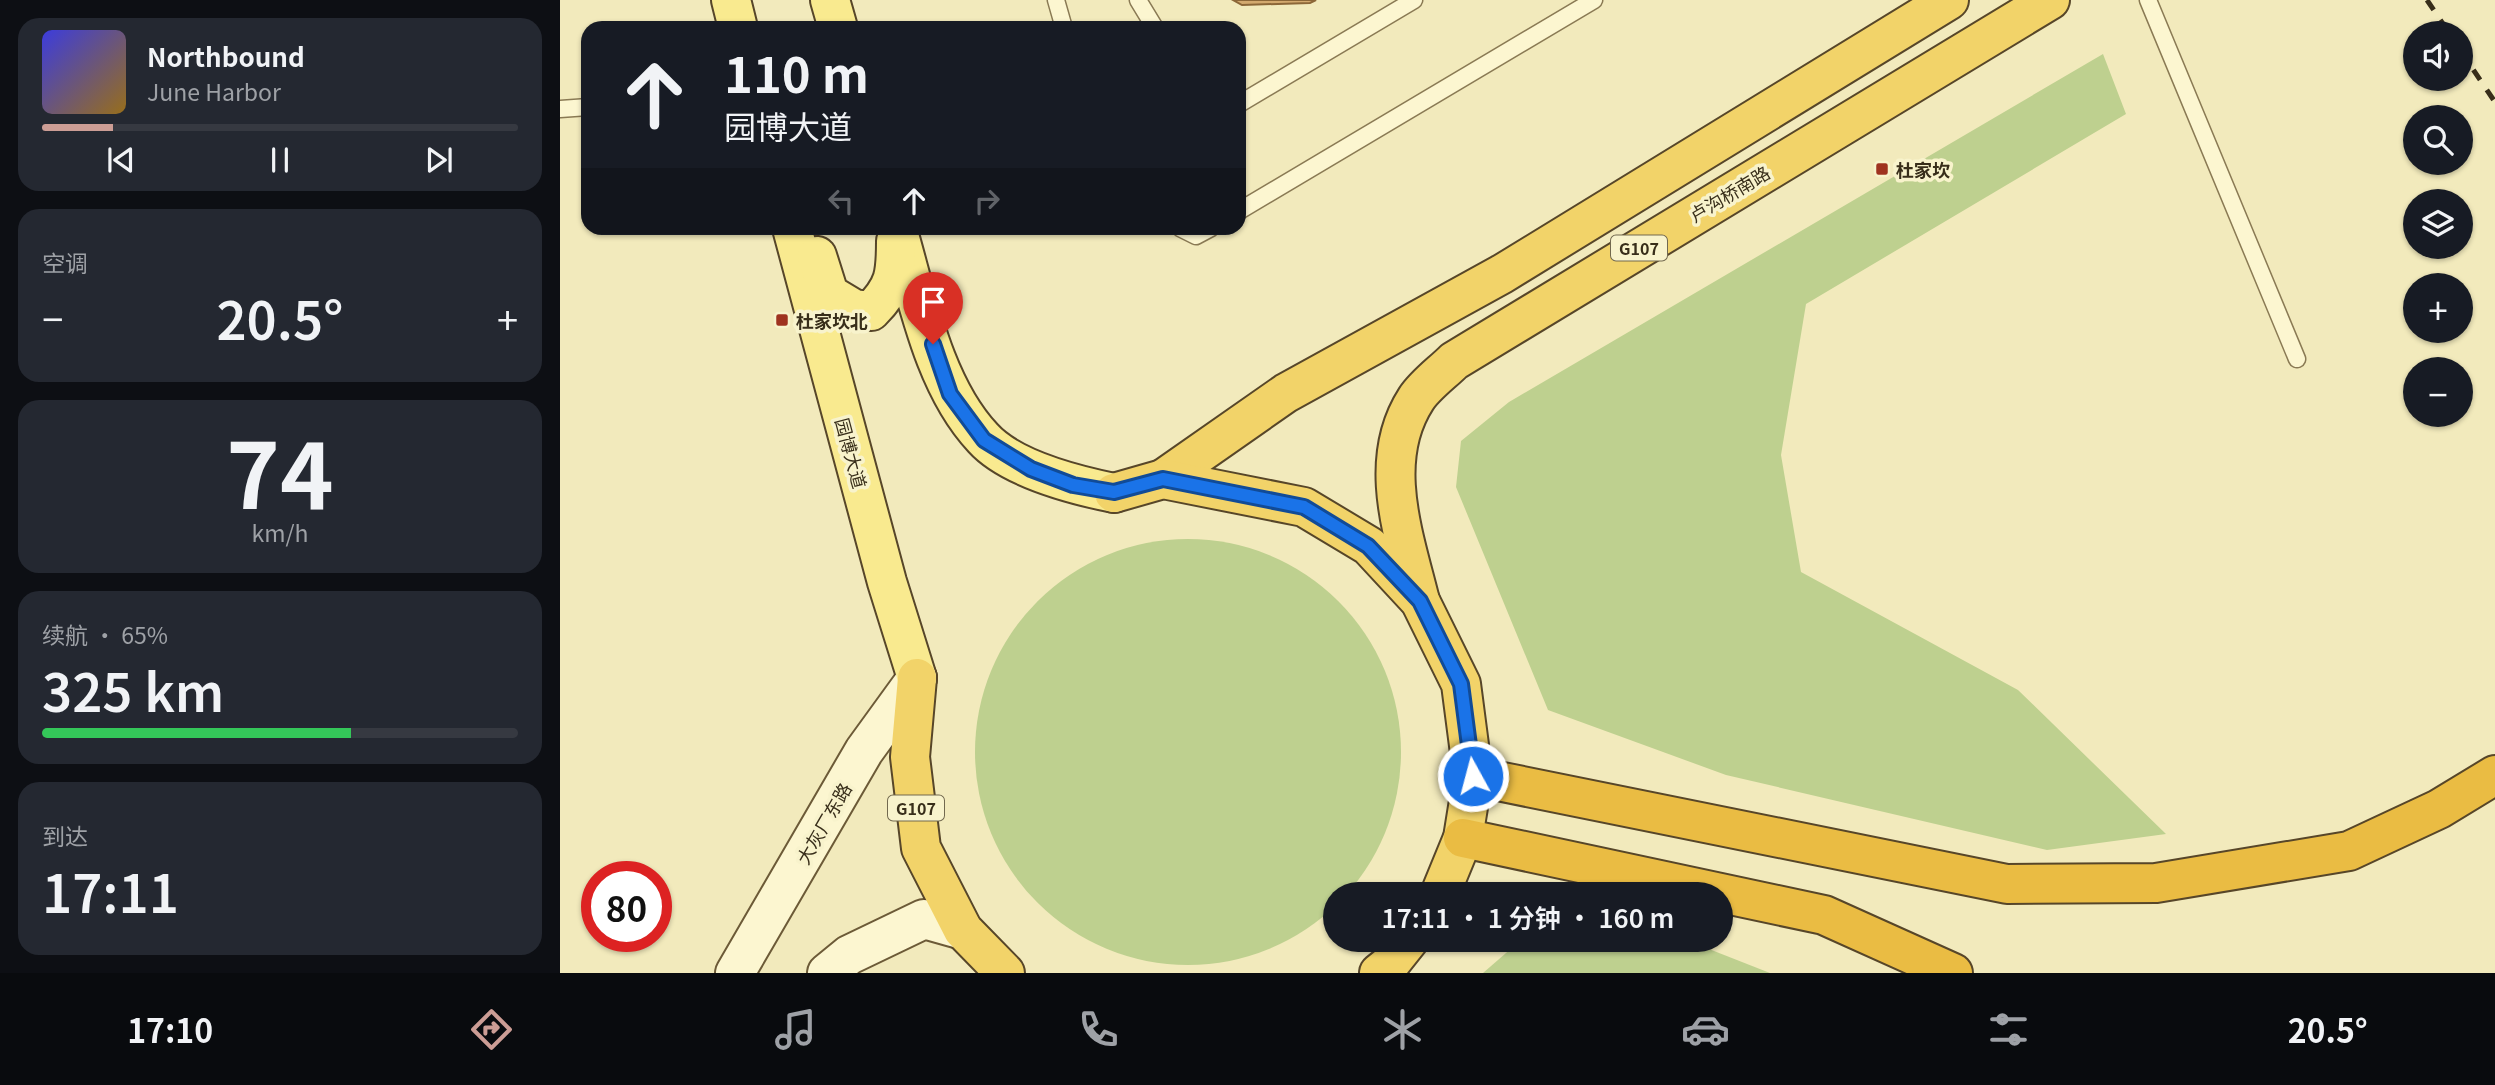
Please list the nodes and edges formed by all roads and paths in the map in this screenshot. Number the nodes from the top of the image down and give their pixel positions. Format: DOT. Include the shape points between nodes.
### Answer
graph roads {
  1 [pos="731,0"];
  2 [pos="830,0"];
  3 [pos="1056,0"];
  4 [pos="1138,0"];
  5 [pos="1414,0"];
  6 [pos="1594,0"];
  7 [pos="1949,0"];
  8 [pos="2049,0"];
  9 [pos="2148,0"];
  10 [pos="736,21"];
  11 [pos="836,21"];
  12 [pos="1062,21"];
  13 [pos="1151,21"];
  14 [pos="1246,100"];
  15 [pos="581,108"];
  16 [pos="560,109"];
  17 [pos="1246,207"];
  18 [pos="794,235"];
  19 [pos="810,235"];
  20 [pos="897,235"];
  21 [pos="899,235"];
  22 [pos="2297,359"];
  23 [pos="1163,479"];
  24 [pos="1114,492"];
  25 [pos="1420,601"];
  26 [pos="918,678"];
  27 [pos="2495,775"];
  28 [pos="1473,776"];
  29 [pos="1464,838"];
  30 [pos="1445,882"];
  31 [pos="962,930"];
  32 [pos="1399,952"];
  33 [pos="1953,971"];
  34 [pos="735,973"];
  35 [pos="827,973"];
  36 [pos="1005,973"];
  37 [pos="1378,973"];
  1 -- 10 [label="main road"];
  2 -- 11 [label="main road"];
  3 -- 12 [label="lane"];
  4 -- 13 [label="lane"];
  5 -- 14 [label="lane"];
  6 -- 17 [label="lane"];
  7 -- 23 [label="highway, G107" via="1502,274 1286,393"];
  8 -- 25 [label="highway, 卢沟桥南路 / G107" via="1454,362 1418,397 1402,425 1396,464 1396,504"];
  9 -- 22 [label="lane"];
  15 -- 16 [label="lane"];
  18 -- 26 [label="main road, 园博大道" via="887,582"];
  19 -- 20 [label="main road" via="829,294 854,309 871,311 888,294 896,271"];
  21 -- 24 [label="main road" via="950,394 984,440 1031,469 1073,485"];
  23 -- 24 [label="highway, G107"];
  23 -- 25 [label="highway, G107" via="1304,507 1368,546"];
  25 -- 28 [label="highway, G107" via="1461,684"];
  26 -- 31 [label="highway, G107" via="909,757 921,848"];
  26 -- 34 [label="main road, 大灰厂东路" via="864,751"];
  27 -- 28 [label="highway" via="2439,809 2350,851 2156,883 2034,884 2007,884"];
  28 -- 29 [label="highway, G107"];
  29 -- 30 [label="highway, G107"];
  29 -- 33 [label="highway" via="1824,915"];
  31 -- 35 [label="main road" via="924,919 849,955"];
  31 -- 36 [label="highway, G107"];
  32 -- 37 [label="highway"];
}
